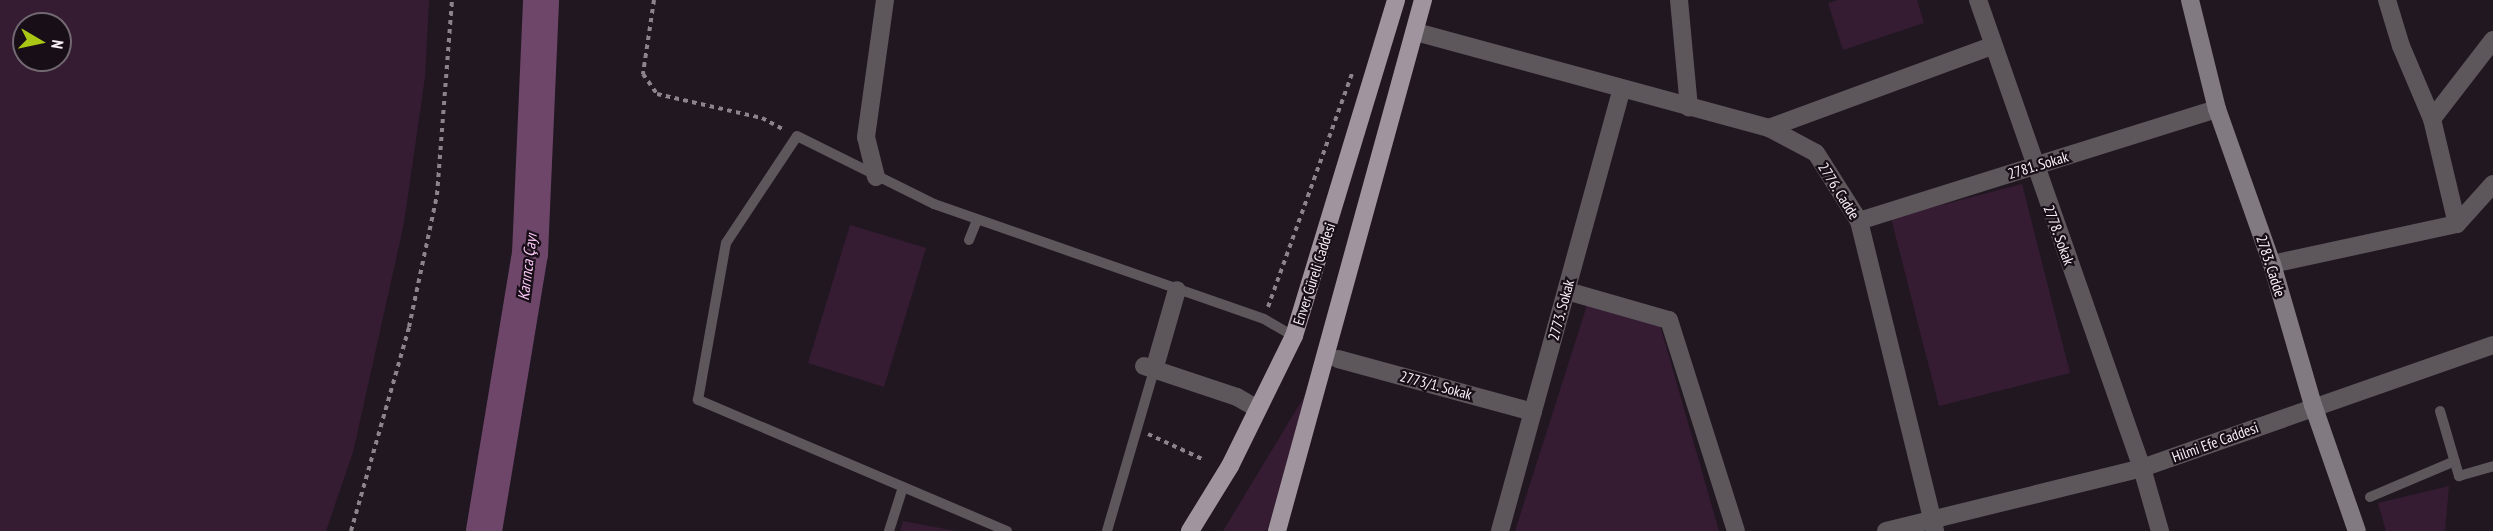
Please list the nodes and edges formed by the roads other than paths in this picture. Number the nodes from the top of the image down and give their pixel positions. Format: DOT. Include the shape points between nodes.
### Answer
graph roads {
  1 [pos="885,0"];
  2 [pos="1396,0"];
  3 [pos="1423,0"];
  4 [pos="1679,0"];
  5 [pos="1978,0"];
  6 [pos="2190,0"];
  7 [pos="2387,0"];
  8 [pos="1416,32"];
  9 [pos="2493,40"];
  10 [pos="1992,46"];
  11 [pos="1622,89"];
  12 [pos="1689,108"];
  13 [pos="2217,109"];
  14 [pos="2432,119"];
  15 [pos="1769,128"];
  16 [pos="2035,166"];
  17 [pos="876,177"];
  18 [pos="2493,184"];
  19 [pos="977,220"];
  20 [pos="1859,221"];
  21 [pos="2457,224"];
  22 [pos="969,240"];
  23 [pos="2272,264"];
  24 [pos="1177,290"];
  25 [pos="1567,291"];
  26 [pos="1294,336"];
  27 [pos="2493,345"];
  28 [pos="1338,359"];
  29 [pos="1149,368"];
  30 [pos="2313,405"];
  31 [pos="1258,409"];
  32 [pos="2440,411"];
  33 [pos="1533,412"];
  34 [pos="2455,461"];
  35 [pos="2493,466"];
  36 [pos="2142,468"];
  37 [pos="903,487"];
  38 [pos="2370,497"];
  39 [pos="1933,524"];
  40 [pos="889,531"];
  41 [pos="1007,531"];
  42 [pos="1107,531"];
  43 [pos="1190,531"];
  44 [pos="1277,531"];
  45 [pos="1500,531"];
  46 [pos="1736,531"];
  47 [pos="1886,531"];
  48 [pos="2160,531"];
  49 [pos="2356,531"];
  1 -- 17 [label="street" via="866,137"];
  2 -- 26 [label="main road, Enver Güreli Caddesi"];
  3 -- 8 [label="main road, Enver Güreli Caddesi"];
  4 -- 12 [label="street"];
  5 -- 10 [label="street, 2778. Sokak"];
  6 -- 13 [label="main road, 2783. Cadde"];
  7 -- 14 [label="street" via="2401,46"];
  8 -- 11 [label="street, 2776. Cadde"];
  8 -- 44 [label="main road, Enver Güreli Caddesi"];
  9 -- 14 [label="street"];
  10 -- 15 [label="street"];
  10 -- 16 [label="street, 2778. Sokak"];
  11 -- 12 [label="street, 2776. Cadde"];
  11 -- 25 [label="street, 2773. Sokak"];
  12 -- 15 [label="street, 2776. Cadde"];
  13 -- 16 [label="street, 2781. Sokak"];
  13 -- 23 [label="main road, 2783. Cadde"];
  14 -- 21 [label="street"];
  15 -- 20 [label="street, 2776. Cadde" via="1816,153"];
  16 -- 20 [label="street, 2781. Sokak"];
  16 -- 36 [label="street, 2778. Sokak"];
  17 -- 19 [label="lane"];
  17 -- 37 [label="lane" via="797,136 726,243 698,400"];
  18 -- 21 [label="street"];
  19 -- 22 [label="lane"];
  19 -- 24 [label="lane"];
  20 -- 39 [label="street, 2776. Cadde"];
  21 -- 23 [label="street"];
  23 -- 30 [label="main road, 2783. Cadde"];
  24 -- 26 [label="lane" via="1264,319"];
  24 -- 29 [label="street"];
  25 -- 33 [label="street, 2773. Sokak"];
  25 -- 46 [label="street" via="1668,320"];
  26 -- 31 [label="main road, Enver Güreli Caddesi"];
  27 -- 30 [label="street, Hilmi Efe Caddesi"];
  28 -- 33 [label="street, 2773/1. Sokak"];
  29 -- 31 [label="street" via="1237,397"];
  29 -- 42 [label="lane" via="1138,429"];
  30 -- 36 [label="street, Hilmi Efe Caddesi"];
  30 -- 49 [label="main road, 2783. Cadde"];
  31 -- 43 [label="main road, Enver Güreli Caddesi" via="1230,466"];
  32 -- 34 [label="lane"];
  33 -- 45 [label="street, 2773. Sokak"];
  34 -- 35 [label="lane" via="2459,476"];
  34 -- 38 [label="lane"];
  36 -- 39 [label="street, Hilmi Efe Caddesi"];
  36 -- 48 [label="street, 2778. Sokak"];
  37 -- 40 [label="lane"];
  37 -- 41 [label="lane"];
  39 -- 47 [label="street, Hilmi Efe Caddesi"];
}
